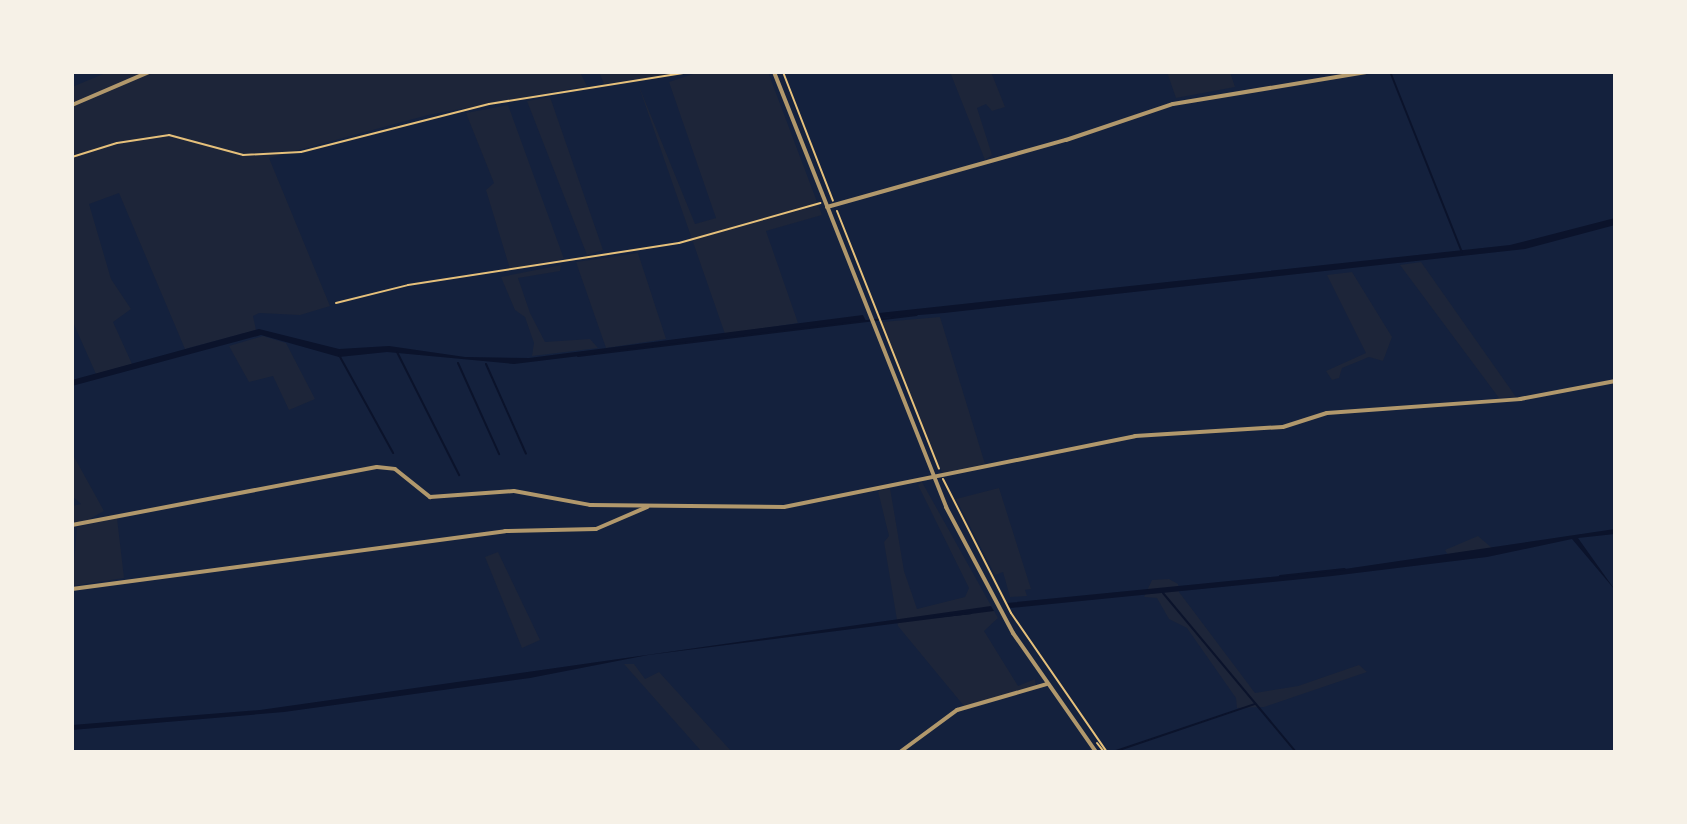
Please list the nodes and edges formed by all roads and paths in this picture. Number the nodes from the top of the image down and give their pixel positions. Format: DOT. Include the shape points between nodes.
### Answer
graph roads {
  1 [pos="149,72"];
  2 [pos="689,72"];
  3 [pos="774,72"];
  4 [pos="783,72"];
  5 [pos="1366,72"];
  6 [pos="72,105"];
  7 [pos="72,157"];
  8 [pos="826,204"];
  9 [pos="835,205"];
  10 [pos="336,303"];
  11 [pos="1615,381"];
  12 [pos="941,476"];
  13 [pos="933,478"];
  14 [pos="946,493"];
  15 [pos="647,507"];
  16 [pos="956,515"];
  17 [pos="72,525"];
  18 [pos="72,589"];
  19 [pos="1047,684"];
  20 [pos="900,752"];
  21 [pos="1096,752"];
  22 [pos="1107,752"];
  1 -- 6 [label="street"];
  2 -- 7 [label="path" via="446,113 301,152 243,155 169,135"];
  3 -- 8 [label="street"];
  4 -- 9 [label="path"];
  5 -- 9 [label="street" via="1173,104"];
  8 -- 9 [label="street"];
  8 -- 10 [label="path" via="679,243 408,285"];
  8 -- 13 [label="street"];
  9 -- 12 [label="path"];
  11 -- 12 [label="street" via="1520,399 1327,413 1283,427 1135,436"];
  12 -- 13 [label="street"];
  12 -- 22 [label="path" via="1003,600"];
  13 -- 15 [label="street" via="784,507"];
  13 -- 19 [label="street" via="1002,614"];
  14 -- 16 [label="path"];
  15 -- 17 [label="street" via="590,505 514,491 430,497 395,469 377,467"];
  15 -- 18 [label="street" via="596,529 505,531"];
  19 -- 20 [label="street" via="957,710"];
  19 -- 21 [label="street"];
}
